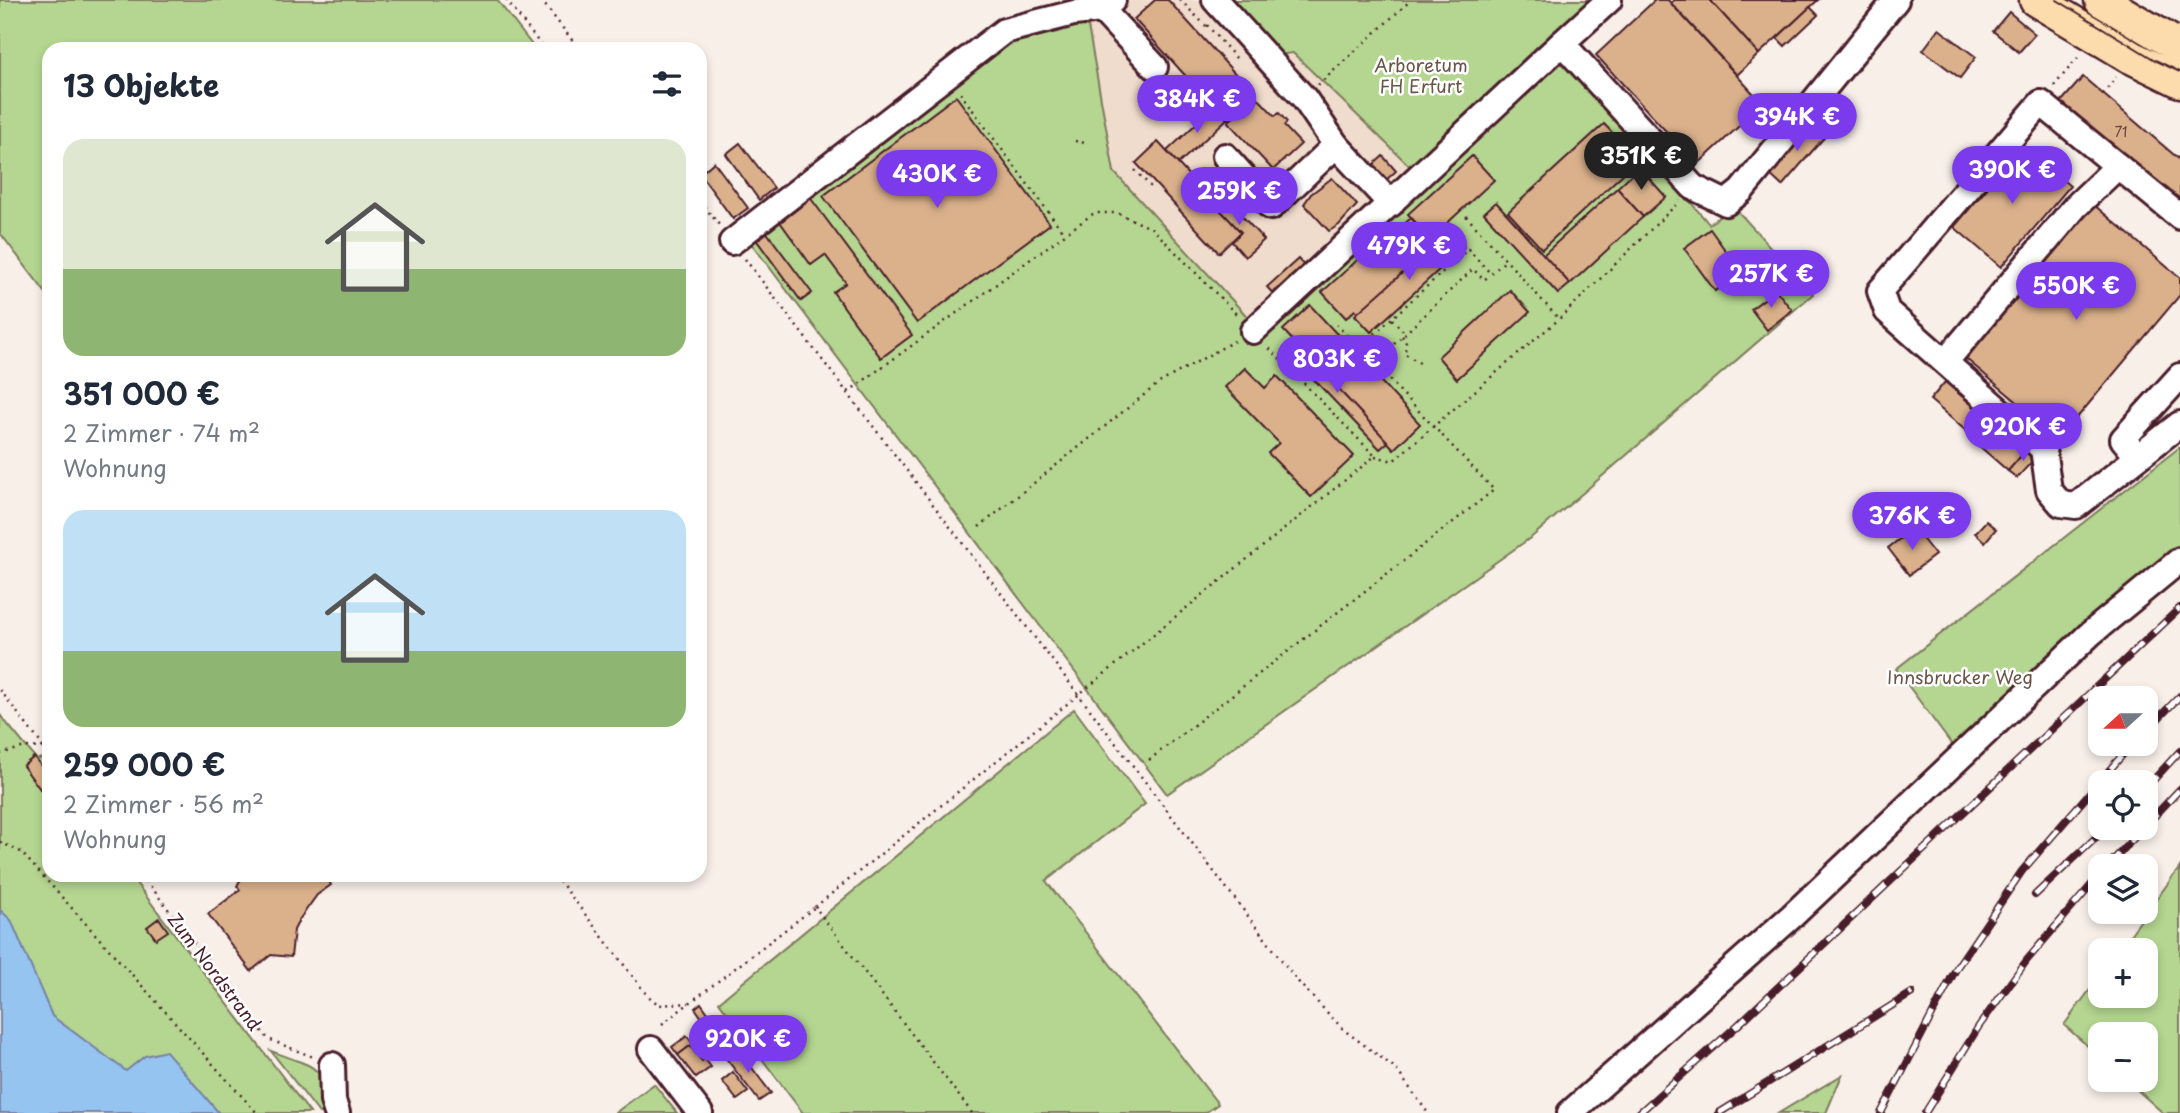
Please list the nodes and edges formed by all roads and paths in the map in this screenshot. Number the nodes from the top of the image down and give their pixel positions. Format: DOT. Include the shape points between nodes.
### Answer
graph roads {
  1 [pos="506,0"];
  2 [pos="541,0"];
  3 [pos="1215,0"];
  4 [pos="1411,0"];
  5 [pos="1609,0"];
  6 [pos="1896,0"];
  7 [pos="2036,0"];
  8 [pos="2101,0"];
  9 [pos="1107,5"];
  10 [pos="1067,7"];
  11 [pos="539,42"];
  12 [pos="574,42"];
  13 [pos="1562,43"];
  14 [pos="2087,45"];
  15 [pos="2180,47"];
  16 [pos="1155,67"];
  17 [pos="947,76"];
  18 [pos="2180,81"];
  19 [pos="1304,98"];
  20 [pos="2041,103"];
  21 [pos="1075,141"];
  22 [pos="1085,143"];
  23 [pos="1336,145"];
  24 [pos="1225,156"];
  25 [pos="2119,166"];
  26 [pos="1135,170"];
  27 [pos="1154,182"];
  28 [pos="1693,187"];
  29 [pos="1391,204"];
  30 [pos="707,210"];
  31 [pos="1466,216"];
  32 [pos="2180,217"];
  33 [pos="1064,233"];
  34 [pos="732,242"];
  35 [pos="1506,260"];
  36 [pos="1491,274"];
  37 [pos="1392,319"];
  38 [pos="1559,319"];
  39 [pos="1337,325"];
  40 [pos="1253,331"];
  41 [pos="1403,335"];
  42 [pos="1394,344"];
  43 [pos="1359,348"];
  44 [pos="1946,361"];
  45 [pos="1423,365"];
  46 [pos="2180,376"];
  47 [pos="848,392"];
  48 [pos="2180,424"];
  49 [pos="1434,426"];
  50 [pos="1375,456"];
  51 [pos="2137,456"];
  52 [pos="979,527"];
  53 [pos="2180,561"];
  54 [pos="0,690"];
  55 [pos="1080,696"];
  56 [pos="42,745"];
  57 [pos="42,748"];
  58 [pos="0,754"];
  59 [pos="1149,760"];
  60 [pos="0,842"];
  61 [pos="42,875"];
  62 [pos="48,882"];
  63 [pos="147,882"];
  64 [pos="560,882"];
  65 [pos="815,906"];
  66 [pos="689,1003"];
  67 [pos="662,1024"];
  68 [pos="651,1049"];
  69 [pos="332,1065"];
  70 [pos="257,1113"];
  71 [pos="337,1113"];
  72 [pos="699,1113"];
  73 [pos="972,1113"];
  74 [pos="1427,1113"];
  75 [pos="1570,1113"];
  1 -- 11 [label="path"];
  2 -- 12 [label="path"];
  3 -- 19 [label="street"];
  4 -- 19 [label="path"];
  5 -- 13 [label="street"];
  6 -- 28 [label="street" via="1741,191 1726,202"];
  7 -- 18 [label="main road"];
  8 -- 15 [label="main road"];
  9 -- 10 [label="street"];
  9 -- 16 [label="street"];
  10 -- 17 [label="street" via="1004,31"];
  13 -- 28 [label="street"];
  13 -- 29 [label="street"];
  14 -- 20 [label="path"];
  17 -- 33 [label="path"];
  17 -- 34 [label="street"];
  19 -- 23 [label="street"];
  20 -- 25 [label="street"];
  20 -- 44 [label="street" via="1880,291 1887,311"];
  21 -- 22 [label="path"];
  23 -- 24 [label="street" via="1271,207"];
  23 -- 29 [label="street"];
  25 -- 32 [label="street"];
  25 -- 44 [label="street" via="2075,207"];
  26 -- 27 [label="path" via="1150,186"];
  28 -- 38 [label="path"];
  29 -- 40 [label="street"];
  30 -- 34 [label="path"];
  31 -- 35 [label="path"];
  33 -- 40 [label="path" via="1094,213 1117,213 1153,229"];
  33 -- 47 [label="path"];
  34 -- 47 [label="path"];
  35 -- 36 [label="path"];
  35 -- 38 [label="path"];
  36 -- 37 [label="path" via="1468,249"];
  36 -- 41 [label="path" via="1484,280 1474,269"];
  37 -- 41 [label="path"];
  37 -- 43 [label="path"];
  38 -- 49 [label="path"];
  39 -- 43 [label="path"];
  40 -- 50 [label="path"];
  40 -- 52 [label="path" via="1159,383"];
  41 -- 42 [label="path"];
  41 -- 45 [label="path" via="1405,354"];
  43 -- 49 [label="path"];
  44 -- 51 [label="street" via="2043,449 2049,490 2061,504 2076,506"];
  46 -- 51 [label="street" via="2123,439"];
  47 -- 55 [label="path"];
  48 -- 51 [label="street"];
  49 -- 50 [label="path" via="1393,461"];
  49 -- 59 [label="path" via="1494,490"];
  50 -- 55 [label="path"];
  53 -- 75 [label="street" via="2090,634 1792,916"];
  54 -- 56 [label="path"];
  55 -- 65 [label="path"];
  55 -- 74 [label="path" via="1300,984 1344,1030 1395,1068"];
  57 -- 58 [label="path"];
  60 -- 61 [label="path" via="21,852"];
  62 -- 70 [label="path"];
  63 -- 69 [label="path, Zum Nordstrand" via="268,1039"];
  64 -- 66 [label="path" via="647,995 659,1005"];
  65 -- 66 [label="path"];
  65 -- 73 [label="path"];
  66 -- 67 [label="path"];
  68 -- 72 [label="street"];
  69 -- 71 [label="street"];
}
